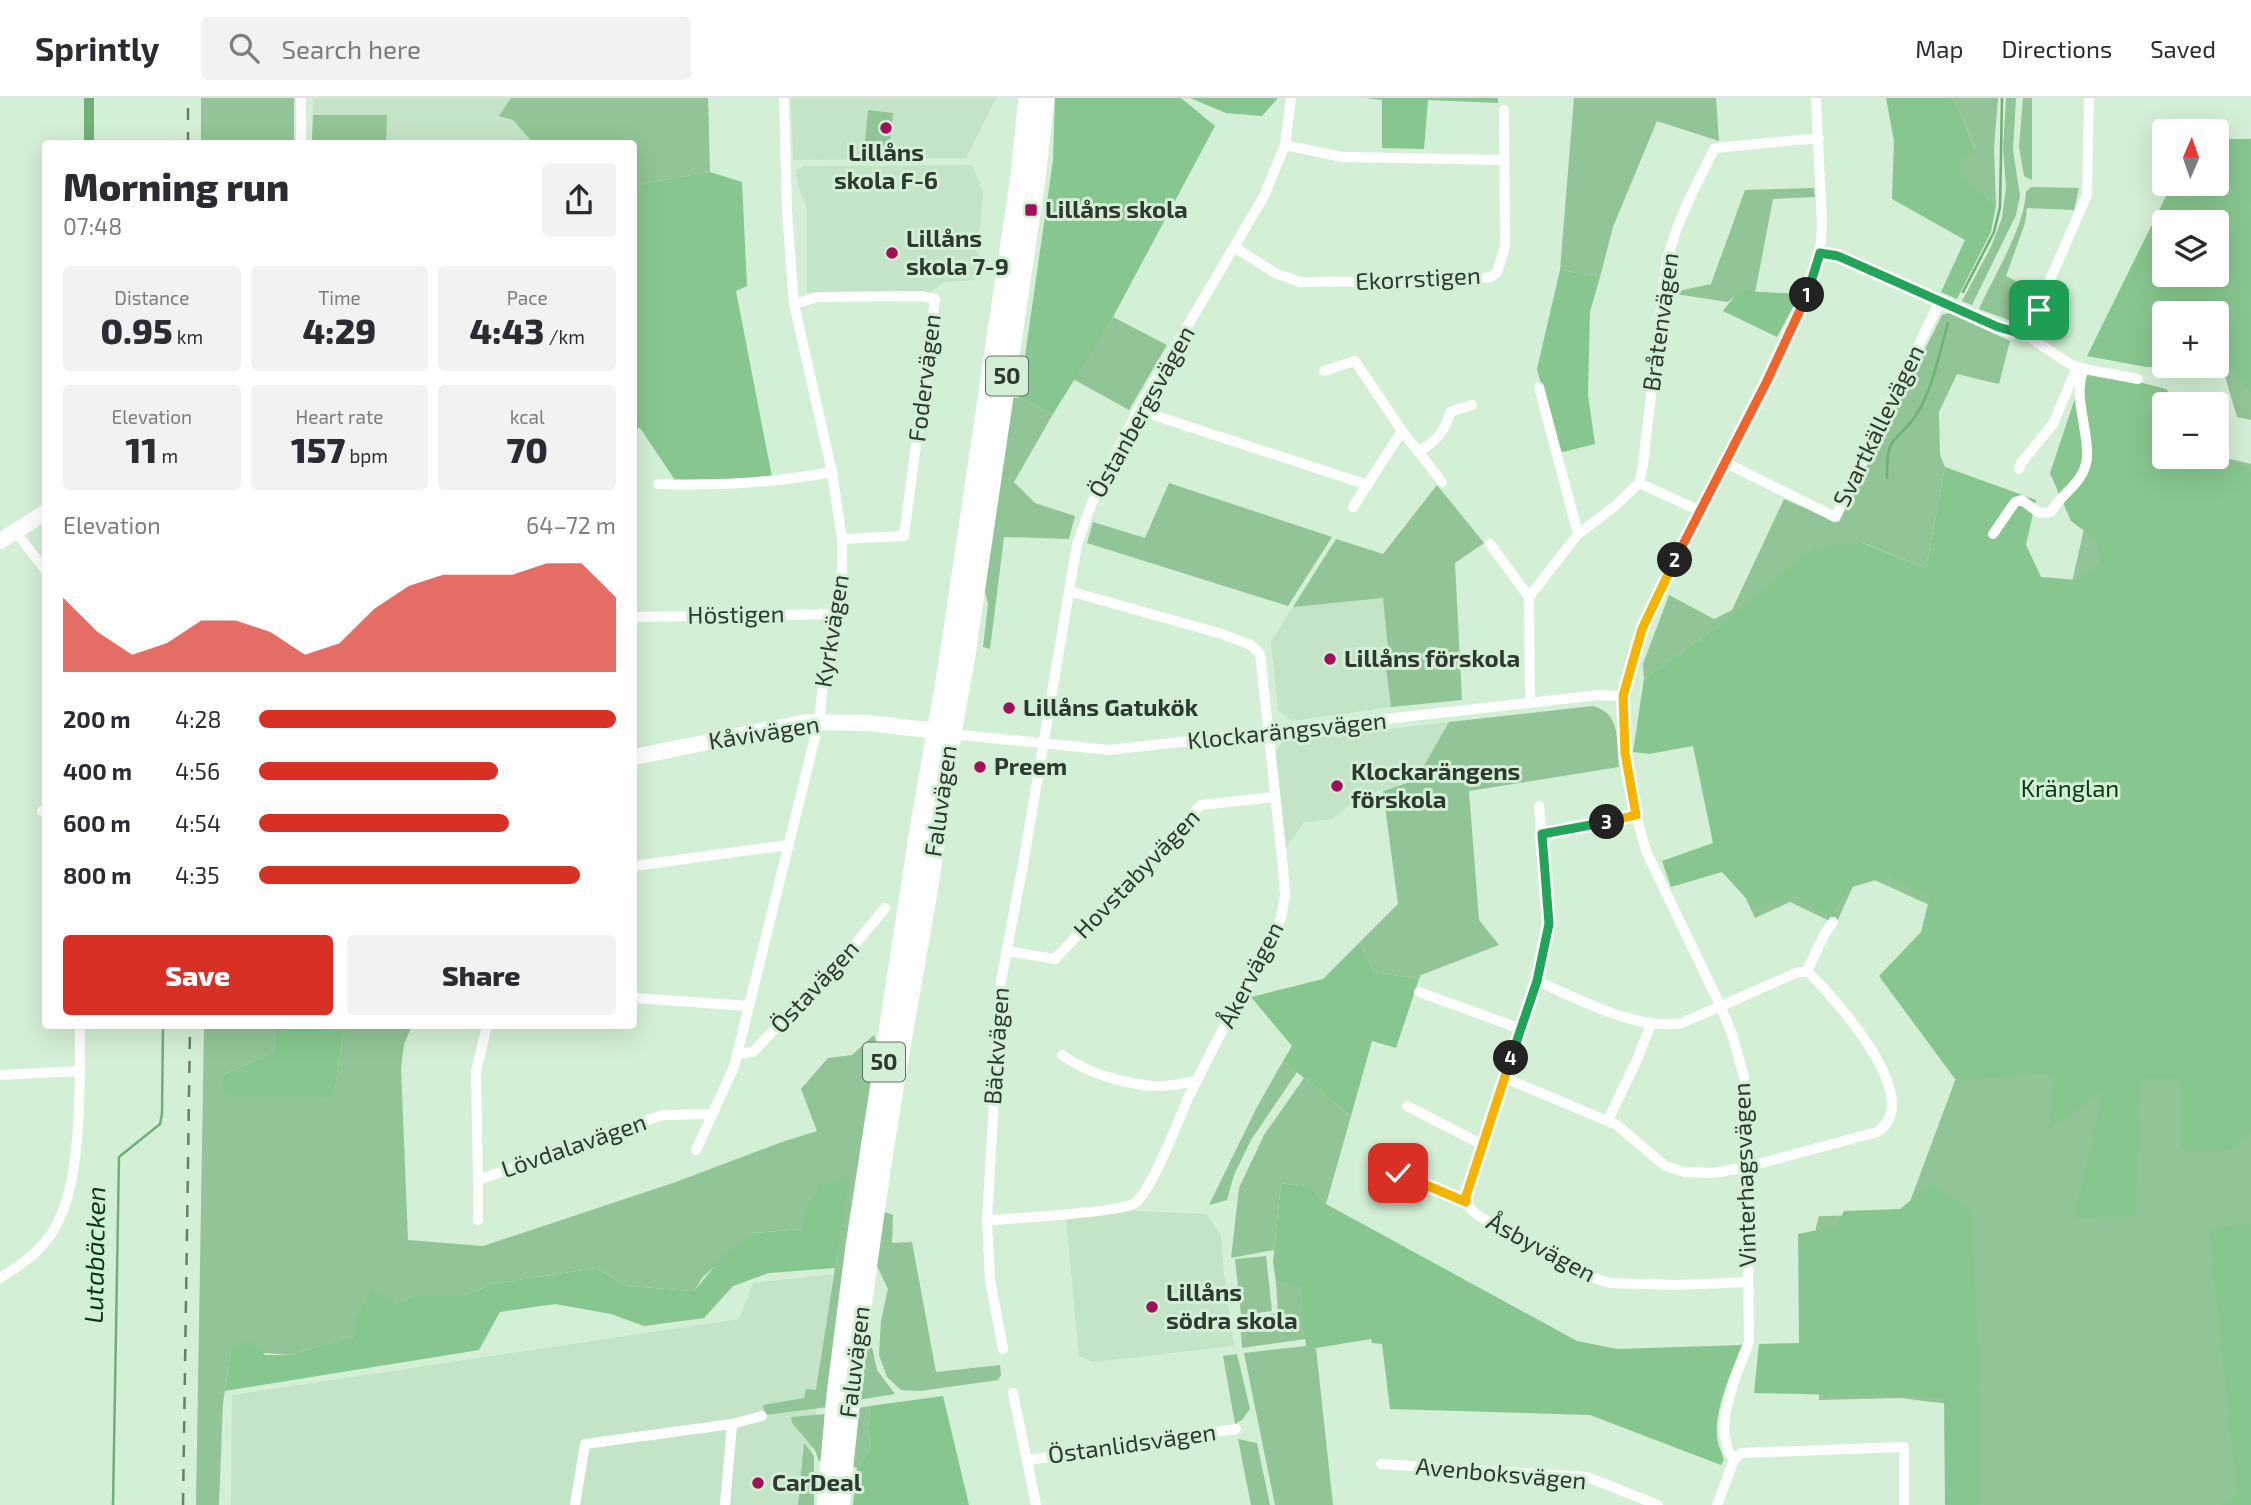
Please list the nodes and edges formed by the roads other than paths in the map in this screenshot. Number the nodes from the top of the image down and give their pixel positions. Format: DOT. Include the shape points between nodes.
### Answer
graph roads {
  1 [pos="301,98"];
  2 [pos="784,98"];
  3 [pos="1028,98"];
  4 [pos="1045,98"];
  5 [pos="1292,98"];
  6 [pos="1816,98"];
  7 [pos="2089,98"];
  8 [pos="1504,110"];
  9 [pos="1819,138"];
  10 [pos="301,140"];
  11 [pos="1285,145"];
  12 [pos="1505,160"];
  13 [pos="1234,247"];
  14 [pos="1820,253"];
  15 [pos="1940,301"];
  16 [pos="794,304"];
  17 [pos="2026,335"];
  18 [pos="2081,368"];
  19 [pos="1324,371"];
  20 [pos="2138,379"];
  21 [pos="1539,387"];
  22 [pos="1472,405"];
  23 [pos="1138,410"];
  24 [pos="1402,432"];
  25 [pos="1418,452"];
  26 [pos="1726,463"];
  27 [pos="2019,469"];
  28 [pos="832,472"];
  29 [pos="1442,482"];
  30 [pos="1639,483"];
  31 [pos="658,484"];
  32 [pos="1368,485"];
  33 [pos="1353,507"];
  34 [pos="1700,511"];
  35 [pos="42,514"];
  36 [pos="15,531"];
  37 [pos="1578,534"];
  38 [pos="1993,534"];
  39 [pos="842,539"];
  40 [pos="0,541"];
  41 [pos="1490,544"];
  42 [pos="42,566"];
  43 [pos="1069,591"];
  44 [pos="1529,597"];
  45 [pos="839,614"];
  46 [pos="637,617"];
  47 [pos="957,661"];
  48 [pos="1623,696"];
  49 [pos="1530,703"];
  50 [pos="819,721"];
  51 [pos="944,733"];
  52 [pos="1268,734"];
  53 [pos="1043,745"];
  54 [pos="637,756"];
  55 [pos="1275,796"];
  56 [pos="1539,806"];
  57 [pos="1636,815"];
  58 [pos="1542,834"];
  59 [pos="788,845"];
  60 [pos="637,866"];
  61 [pos="885,908"];
  62 [pos="1833,922"];
  63 [pos="1007,951"];
  64 [pos="1807,971"];
  65 [pos="1537,981"];
  66 [pos="1419,992"];
  67 [pos="637,998"];
  68 [pos="749,1006"];
  69 [pos="1721,1007"];
  70 [pos="1651,1024"];
  71 [pos="80,1029"];
  72 [pos="486,1029"];
  73 [pos="1521,1029"];
  74 [pos="737,1055"];
  75 [pos="1062,1055"];
  76 [pos="79,1071"];
  77 [pos="0,1075"];
  78 [pos="1505,1077"];
  79 [pos="1197,1081"];
  80 [pos="1407,1106"];
  81 [pos="711,1114"];
  82 [pos="1608,1120"];
  83 [pos="1483,1145"];
  84 [pos="696,1150"];
  85 [pos="1747,1167"];
  86 [pos="1398,1173"];
  87 [pos="478,1180"];
  88 [pos="1466,1202"];
  89 [pos="478,1220"];
  90 [pos="987,1220"];
  91 [pos="0,1278"];
  92 [pos="1748,1282"];
  93 [pos="1003,1349"];
  94 [pos="1013,1393"];
  95 [pos="762,1416"];
  96 [pos="841,1420"];
  97 [pos="732,1424"];
  98 [pos="1236,1429"];
  99 [pos="1028,1460"];
  100 [pos="1734,1460"];
  101 [pos="1381,1464"];
  102 [pos="575,1505"];
  103 [pos="725,1505"];
  104 [pos="826,1505"];
  105 [pos="840,1505"];
  106 [pos="1036,1505"];
  107 [pos="1658,1505"];
  108 [pos="1717,1505"];
  109 [pos="1904,1505"];
  1 -- 10 [label="street"];
  2 -- 16 [label="street, Kyrkvägen"];
  3 -- 47 [label="highway, Faluvägen / 50"];
  4 -- 47 [label="highway, Faluvägen / 50" via="1036,179"];
  5 -- 11 [label="street, Östanbergsvägen"];
  6 -- 9 [label="street, Vinterhagsvägen"];
  7 -- 17 [label="street" via="2087,195"];
  8 -- 12 [label="street, Ekorrstigen"];
  9 -- 14 [label="street, Vinterhagsvägen"];
  9 -- 30 [label="street, Bråtenvägen" via="1715,148 1704,169 1665,265"];
  11 -- 12 [label="street" via="1342,157"];
  11 -- 13 [label="street, Östanbergsvägen" via="1264,196"];
  12 -- 13 [label="street, Ekorrstigen" via="1505,247 1491,277 1300,282 1275,273"];
  13 -- 23 [label="street, Östanbergsvägen"];
  14 -- 15 [label="street" via="1838,256"];
  14 -- 26 [label="street, Vinterhagsvägen" via="1811,285"];
  15 -- 17 [label="street"];
  15 -- 26 [label="street, Svartkällevägen" via="1835,517"];
  16 -- 28 [label="street, Kyrkvägen"];
  16 -- 39 [label="street, Fodervägen" via="818,297 935,299 904,537"];
  17 -- 18 [label="street"];
  18 -- 20 [label="street"];
  18 -- 27 [label="street" via="2053,424"];
  18 -- 38 [label="street" via="2087,459 2081,477 2051,512 2039,513 2022,500 2015,502"];
  19 -- 24 [label="street" via="1354,361"];
  21 -- 37 [label="street"];
  22 -- 25 [label="street" via="1450,412 1441,435"];
  23 -- 32 [label="street"];
  23 -- 43 [label="street, Östanbergsvägen" via="1080,531"];
  24 -- 25 [label="street"];
  24 -- 32 [label="street"];
  25 -- 29 [label="street"];
  26 -- 34 [label="street, Vinterhagsvägen"];
  28 -- 31 [label="street" via="779,482"];
  28 -- 39 [label="street, Kyrkvägen"];
  30 -- 34 [label="street"];
  30 -- 37 [label="street"];
  32 -- 33 [label="street"];
  34 -- 48 [label="street, Vinterhagsvägen" via="1642,629"];
  35 -- 36 [label="street"];
  36 -- 40 [label="street"];
  36 -- 42 [label="street"];
  37 -- 44 [label="street"];
  39 -- 45 [label="street, Kyrkvägen"];
  41 -- 44 [label="street"];
  43 -- 52 [label="street, Åkervägen" via="1251,645 1260,654"];
  43 -- 53 [label="street, Östanbergsvägen"];
  44 -- 49 [label="street"];
  45 -- 46 [label="street, Höstigen"];
  45 -- 50 [label="street, Kyrkvägen"];
  47 -- 51 [label="highway, Faluvägen / 50"];
  48 -- 49 [label="street, Klockarängsvägen"];
  48 -- 57 [label="street, Vinterhagsvägen" via="1625,753"];
  49 -- 52 [label="street, Klockarängsvägen"];
  50 -- 51 [label="street, Kåvivägen"];
  50 -- 54 [label="street, Kåvivägen"];
  50 -- 59 [label="street, Kyrkvägen"];
  51 -- 53 [label="street, Klockarängsvägen"];
  51 -- 96 [label="highway, Faluvägen / 50" via="928,890"];
  52 -- 53 [label="street, Klockarängsvägen" via="1109,750"];
  52 -- 55 [label="street, Åkervägen"];
  53 -- 63 [label="street, Bäckvägen"];
  55 -- 63 [label="street, Hovstabyvägen" via="1201,805 1055,959"];
  55 -- 79 [label="street, Åkervägen" via="1283,910"];
  56 -- 58 [label="street, Åsbyvägen"];
  57 -- 58 [label="street"];
  57 -- 69 [label="street, Vinterhagsvägen" via="1646,850"];
  58 -- 65 [label="street, Åsbyvägen" via="1549,924"];
  59 -- 60 [label="street"];
  59 -- 68 [label="street, Kyrkvägen"];
  61 -- 74 [label="street, Östavägen" via="753,1052"];
  62 -- 64 [label="street"];
  63 -- 90 [label="street, Bäckvägen" via="997,1024"];
  64 -- 69 [label="street"];
  64 -- 85 [label="street" via="1881,1065 1891,1097 1890,1117 1877,1132"];
  65 -- 70 [label="street"];
  65 -- 73 [label="street, Åsbyvägen"];
  66 -- 73 [label="street"];
  67 -- 68 [label="street, Östavägen"];
  68 -- 74 [label="street, Kyrkvägen"];
  69 -- 70 [label="street" via="1670,1026"];
  69 -- 85 [label="street, Vinterhagsvägen" via="1744,1077"];
  70 -- 82 [label="street"];
  71 -- 76 [label="street"];
  72 -- 87 [label="street" via="476,1071"];
  73 -- 78 [label="street, Åsbyvägen"];
  74 -- 81 [label="street, Kyrkvägen"];
  75 -- 79 [label="street" via="1097,1074 1132,1082 1154,1086"];
  76 -- 77 [label="street"];
  76 -- 91 [label="street" via="74,1171 65,1209 48,1239 27,1261"];
  78 -- 82 [label="street"];
  78 -- 83 [label="street, Åsbyvägen"];
  79 -- 90 [label="street, Åkervägen" via="1160,1161 1134,1204"];
  80 -- 83 [label="street"];
  81 -- 84 [label="street, Kyrkvägen"];
  81 -- 87 [label="street, Lövdalavägen" via="663,1115"];
  82 -- 85 [label="street" via="1665,1166 1699,1173"];
  83 -- 88 [label="street, Åsbyvägen"];
  85 -- 92 [label="street, Vinterhagsvägen"];
  86 -- 88 [label="street, Åsbyvägen"];
  87 -- 89 [label="street, Lövdalavägen"];
  88 -- 92 [label="street, Åsbyvägen" via="1482,1218 1588,1276 1610,1283"];
  90 -- 93 [label="street, Bäckvägen" via="990,1280"];
  92 -- 100 [label="street, Vinterhagsvägen" via="1749,1342 1725,1415 1724,1433"];
  94 -- 99 [label="street"];
  95 -- 97 [label="street"];
  96 -- 104 [label="highway, Faluvägen / 50"];
  96 -- 105 [label="highway, Faluvägen / 50"];
  97 -- 102 [label="street" via="585,1444"];
  97 -- 103 [label="street"];
  98 -- 99 [label="street, Östanlidsvägen"];
  99 -- 106 [label="street"];
  100 -- 108 [label="street"];
  100 -- 109 [label="street" via="1751,1452 1904,1447"];
  101 -- 107 [label="street, Avenboksvägen" via="1587,1477"];
}
